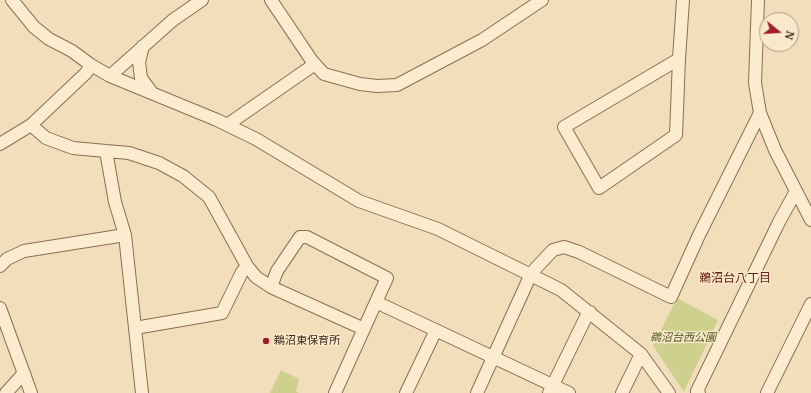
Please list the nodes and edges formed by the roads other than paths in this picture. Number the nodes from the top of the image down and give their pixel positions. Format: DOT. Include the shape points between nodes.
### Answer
graph roads {
  1 [pos="12,0"];
  2 [pos="202,0"];
  3 [pos="271,0"];
  4 [pos="542,0"];
  5 [pos="683,0"];
  6 [pos="758,0"];
  7 [pos="143,46"];
  8 [pos="679,59"];
  9 [pos="314,64"];
  10 [pos="91,65"];
  11 [pos="110,76"];
  12 [pos="153,94"];
  13 [pos="760,113"];
  14 [pos="31,125"];
  15 [pos="227,125"];
  16 [pos="0,144"];
  17 [pos="106,151"];
  18 [pos="796,191"];
  19 [pos="811,220"];
  20 [pos="125,235"];
  21 [pos="0,266"];
  22 [pos="247,266"];
  23 [pos="531,274"];
  24 [pos="271,287"];
  25 [pos="376,302"];
  26 [pos="811,304"];
  27 [pos="0,308"];
  28 [pos="590,312"];
  29 [pos="135,328"];
  30 [pos="364,329"];
  31 [pos="436,330"];
  32 [pos="641,354"];
  33 [pos="494,357"];
  34 [pos="24,373"];
  35 [pos="551,389"];
  36 [pos="6,393"];
  37 [pos="31,393"];
  38 [pos="142,393"];
  39 [pos="335,393"];
  40 [pos="406,393"];
  41 [pos="477,393"];
  42 [pos="569,393"];
  43 [pos="622,393"];
  44 [pos="669,393"];
  45 [pos="700,393"];
  46 [pos="767,393"];
  1 -- 10 [label="street" via="34,27"];
  2 -- 7 [label="street" via="173,20"];
  3 -- 9 [label="street"];
  4 -- 9 [label="street" via="482,40 397,85 360,84 324,74"];
  5 -- 8 [label="street"];
  6 -- 13 [label="street" via="755,83"];
  7 -- 11 [label="street"];
  7 -- 12 [label="street" via="139,62 141,78"];
  8 -- 8 [label="street" via="564,127 599,188 676,135"];
  9 -- 15 [label="street"];
  10 -- 11 [label="street"];
  10 -- 14 [label="street" via="86,73"];
  11 -- 12 [label="street"];
  12 -- 15 [label="street"];
  13 -- 18 [label="street"];
  13 -- 23 [label="street" via="671,297 564,247 553,250"];
  14 -- 16 [label="street"];
  14 -- 17 [label="street" via="46,138 73,148"];
  15 -- 23 [label="street" via="262,142 359,201 438,229"];
  17 -- 20 [label="street" via="115,202"];
  17 -- 22 [label="street" via="129,153 159,163 183,176 209,197"];
  18 -- 19 [label="street"];
  18 -- 45 [label="street" via="697,390"];
  20 -- 21 [label="street" via="24,251 7,259"];
  20 -- 29 [label="street"];
  22 -- 24 [label="street" via="256,277"];
  22 -- 29 [label="street" via="222,313"];
  23 -- 28 [label="street" via="561,290"];
  23 -- 33 [label="street"];
  24 -- 25 [label="street" via="277,271 300,237 307,237 387,278"];
  24 -- 30 [label="street"];
  25 -- 30 [label="street"];
  25 -- 31 [label="street"];
  26 -- 46 [label="street"];
  27 -- 34 [label="street"];
  28 -- 32 [label="street"];
  28 -- 35 [label="street"];
  29 -- 38 [label="street"];
  30 -- 39 [label="street"];
  31 -- 33 [label="street"];
  31 -- 40 [label="street"];
  32 -- 43 [label="street"];
  32 -- 44 [label="street"];
  33 -- 35 [label="street"];
  33 -- 41 [label="street"];
  34 -- 36 [label="street"];
  34 -- 37 [label="street"];
  35 -- 42 [label="street"];
}
